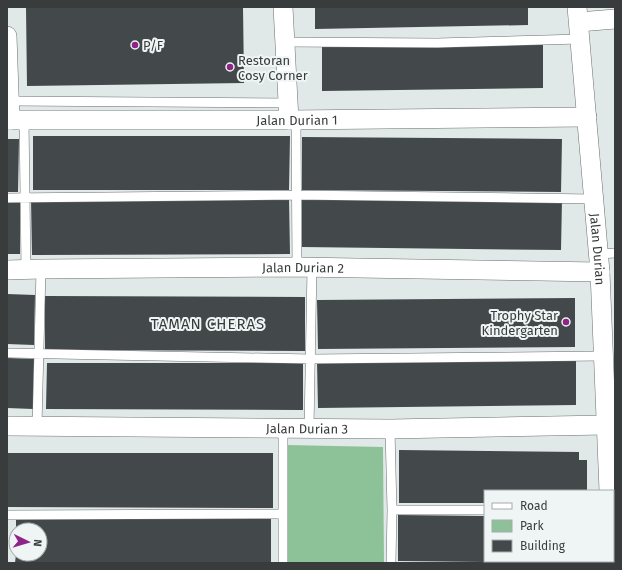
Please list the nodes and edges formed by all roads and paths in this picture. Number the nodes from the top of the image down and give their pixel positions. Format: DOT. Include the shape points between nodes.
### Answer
graph roads {
  1 [pos="283,7"];
  2 [pos="615,19"];
  3 [pos="579,23"];
  4 [pos="7,36"];
  5 [pos="285,42"];
  6 [pos="10,101"];
  7 [pos="291,114"];
  8 [pos="587,117"];
  9 [pos="14,120"];
  10 [pos="296,195"];
  11 [pos="7,198"];
  12 [pos="24,198"];
  13 [pos="594,199"];
  14 [pos="604,260"];
  15 [pos="305,267"];
  16 [pos="33,269"];
  17 [pos="7,270"];
  18 [pos="7,353"];
  19 [pos="38,354"];
  20 [pos="603,356"];
  21 [pos="311,359"];
  22 [pos="7,426"];
  23 [pos="37,426"];
  24 [pos="606,426"];
  25 [pos="283,428"];
  26 [pos="309,428"];
  27 [pos="390,429"];
  28 [pos="611,484"];
  29 [pos="392,510"];
  30 [pos="484,510"];
  31 [pos="283,514"];
  32 [pos="7,515"];
  33 [pos="283,563"];
  34 [pos="391,563"];
  1 -- 5 [label="street"];
  2 -- 3 [label="street"];
  3 -- 5 [label="lane" via="437,43"];
  3 -- 8 [label="street, Jalan Durian"];
  4 -- 6 [label="street"];
  5 -- 7 [label="street"];
  6 -- 7 [label="lane"];
  6 -- 9 [label="street"];
  7 -- 8 [label="street, Jalan Durian 1"];
  7 -- 9 [label="street, Jalan Durian 1"];
  7 -- 10 [label="lane"];
  8 -- 13 [label="street, Jalan Durian"];
  9 -- 12 [label="lane"];
  10 -- 12 [label="lane"];
  10 -- 13 [label="lane"];
  10 -- 15 [label="lane"];
  11 -- 12 [label="lane"];
  12 -- 16 [label="lane"];
  13 -- 14 [label="street, Jalan Durian"];
  14 -- 15 [label="street, Jalan Durian 2"];
  14 -- 20 [label="street, Jalan Durian"];
  15 -- 16 [label="street, Jalan Durian 2"];
  15 -- 21 [label="lane"];
  16 -- 17 [label="street, Jalan Durian 2"];
  16 -- 19 [label="lane"];
  18 -- 19 [label="lane"];
  19 -- 21 [label="lane"];
  19 -- 23 [label="lane"];
  20 -- 21 [label="lane"];
  20 -- 24 [label="street, Jalan Durian"];
  21 -- 26 [label="lane"];
  22 -- 23 [label="street, Jalan Durian 3"];
  23 -- 25 [label="street, Jalan Durian 3"];
  24 -- 27 [label="street, Jalan Durian 3"];
  24 -- 28 [label="street, Jalan Durian"];
  25 -- 26 [label="street, Jalan Durian 3"];
  25 -- 31 [label="lane"];
  26 -- 27 [label="street, Jalan Durian 3"];
  27 -- 29 [label="lane"];
  29 -- 30 [label="lane"];
  29 -- 34 [label="lane"];
  31 -- 32 [label="lane"];
  31 -- 33 [label="lane"];
}
